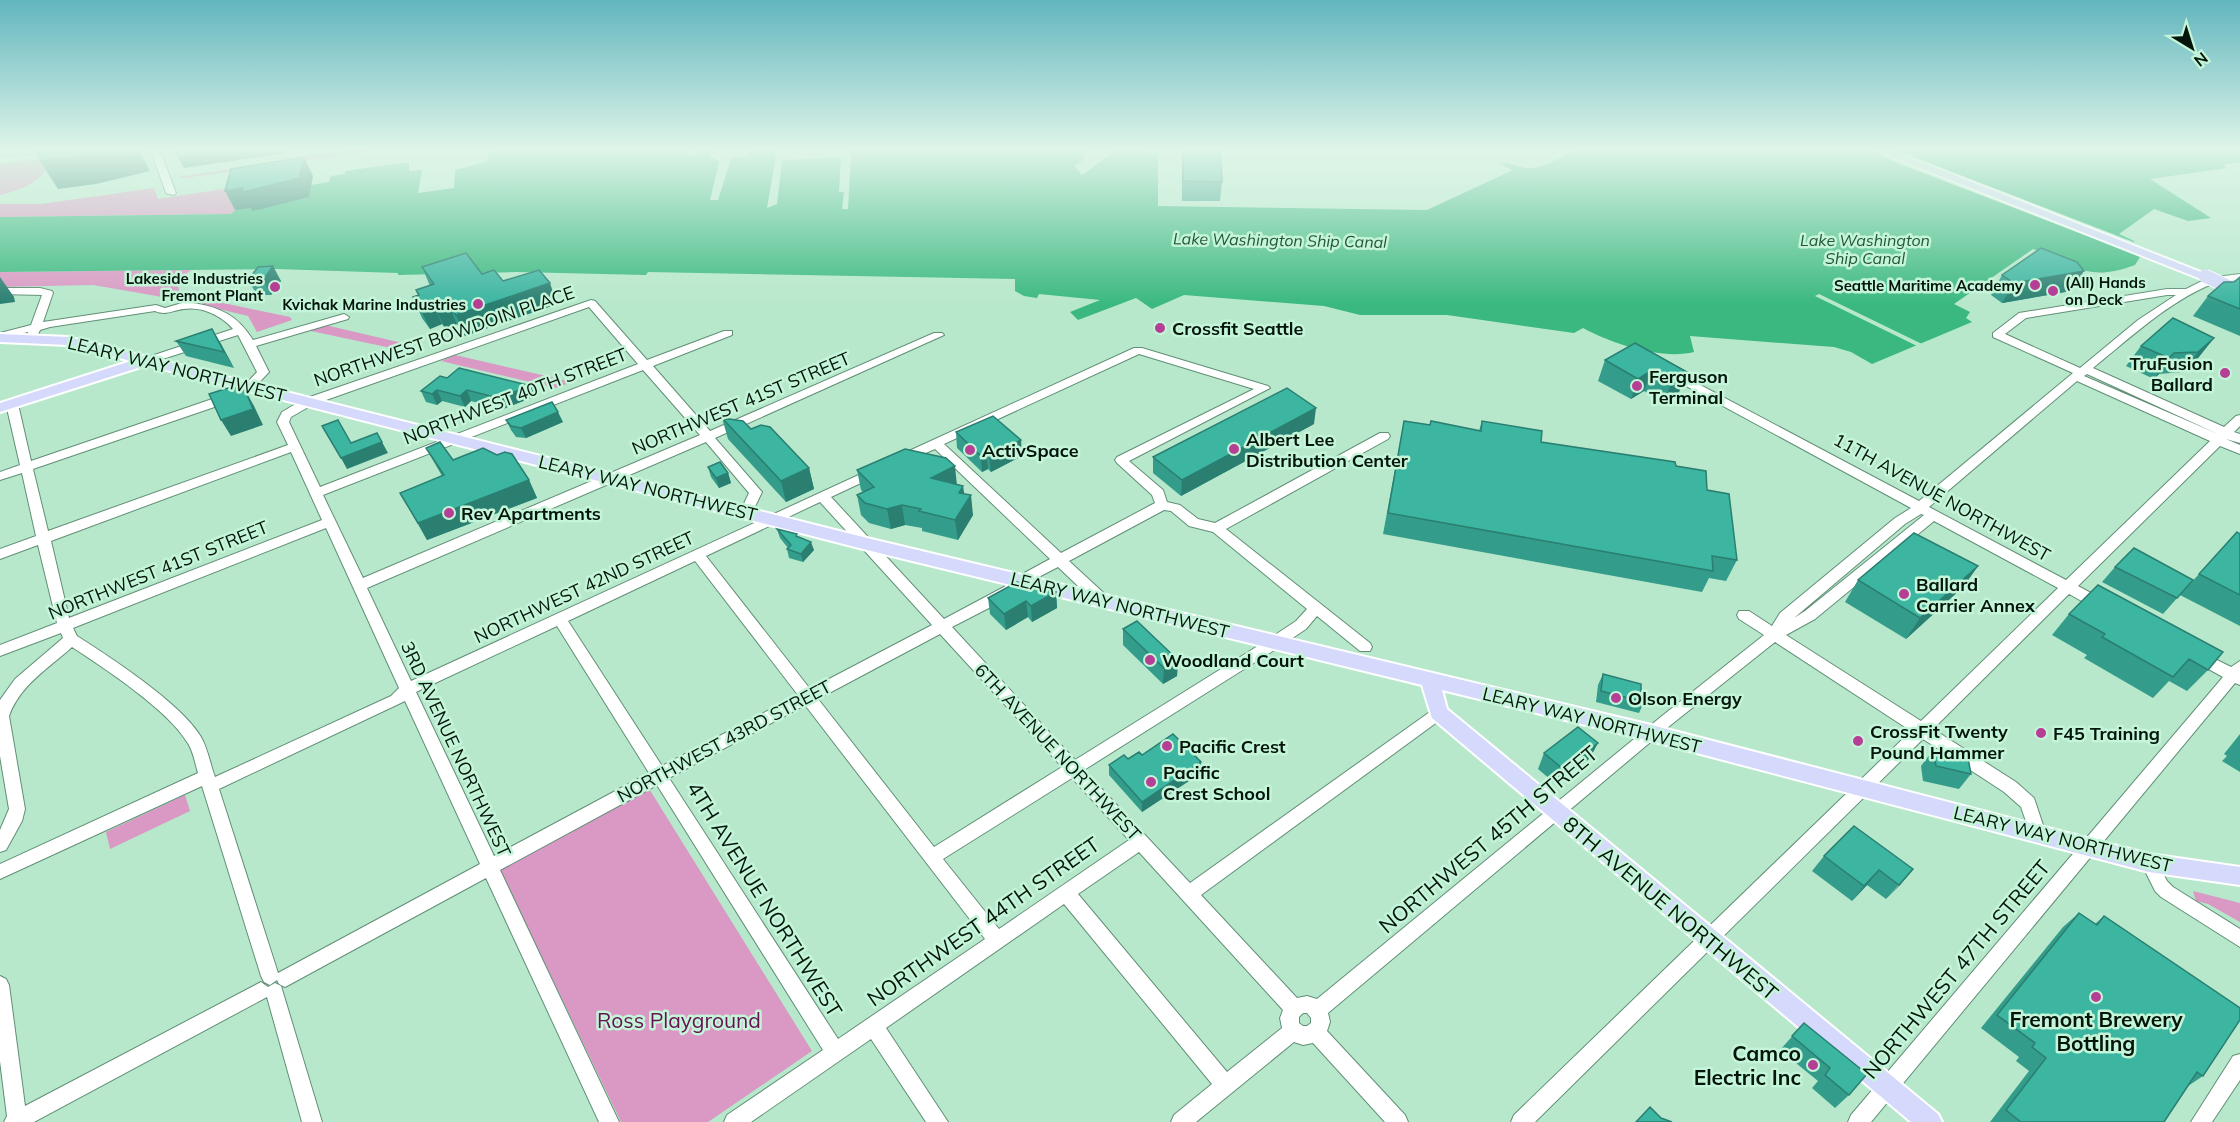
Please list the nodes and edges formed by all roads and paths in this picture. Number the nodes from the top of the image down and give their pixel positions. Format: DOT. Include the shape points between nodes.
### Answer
graph roads {
  1 [pos="2010,200"];
  2 [pos="2240,277"];
  3 [pos="2240,289"];
  4 [pos="0,291"];
  5 [pos="2188,292"];
  6 [pos="344,317"];
  7 [pos="241,330"];
  8 [pos="34,333"];
  9 [pos="728,333"];
  10 [pos="938,335"];
  11 [pos="0,337"];
  12 [pos="249,345"];
  13 [pos="146,361"];
  14 [pos="645,365"];
  15 [pos="1655,365"];
  16 [pos="2081,373"];
  17 [pos="249,387"];
  18 [pos="308,402"];
  19 [pos="6,406"];
  20 [pos="2240,419"];
  21 [pos="1384,436"];
  22 [pos="707,437"];
  23 [pos="2222,437"];
  24 [pos="453,439"];
  25 [pos="2240,440"];
  26 [pos="936,444"];
  27 [pos="294,447"];
  28 [pos="2240,450"];
  29 [pos="27,467"];
  30 [pos="0,476"];
  31 [pos="611,478"];
  32 [pos="316,493"];
  33 [pos="822,496"];
  34 [pos="1162,505"];
  35 [pos="1927,511"];
  36 [pos="746,512"];
  37 [pos="776,520"];
  38 [pos="329,522"];
  39 [pos="1217,528"];
  40 [pos="42,538"];
  41 [pos="867,544"];
  42 [pos="0,554"];
  43 [pos="698,556"];
  44 [pos="1061,560"];
  45 [pos="1022,580"];
  46 [pos="358,586"];
  47 [pos="2066,587"];
  48 [pos="1103,601"];
  49 [pos="1316,608"];
  50 [pos="2114,612"];
  51 [pos="1744,615"];
  52 [pos="560,619"];
  53 [pos="941,625"];
  54 [pos="67,633"];
  55 [pos="1774,635"];
  56 [pos="1274,643"];
  57 [pos="1365,647"];
  58 [pos="2180,647"];
  59 [pos="0,651"];
  60 [pos="2238,674"];
  61 [pos="1430,681"];
  62 [pos="407,690"];
  63 [pos="807,696"];
  64 [pos="1439,713"];
  65 [pos="1922,730"];
  66 [pos="1651,733"];
  67 [pos="1072,768"];
  68 [pos="659,775"];
  69 [pos="209,781"];
  70 [pos="1862,789"];
  71 [pos="1554,811"];
  72 [pos="2038,834"];
  73 [pos="1140,842"];
  74 [pos="0,845"];
  75 [pos="2090,846"];
  76 [pos="932,857"];
  77 [pos="2149,863"];
  78 [pos="490,867"];
  79 [pos="0,872"];
  80 [pos="2240,876"];
  81 [pos="1066,893"];
  82 [pos="1188,894"];
  83 [pos="1707,939"];
  84 [pos="2240,939"];
  85 [pos="997,941"];
  86 [pos="273,984"];
  87 [pos="0,985"];
  88 [pos="1294,1008"];
  89 [pos="1317,1011"];
  90 [pos="873,1026"];
  91 [pos="1294,1030"];
  92 [pos="1316,1032"];
  93 [pos="836,1052"];
  94 [pos="2240,1063"];
  95 [pos="1226,1086"];
  96 [pos="1887,1087"];
  97 [pos="605,1121"];
  98 [pos="16,1122"];
  99 [pos="312,1122"];
  100 [pos="734,1122"];
  101 [pos="938,1122"];
  102 [pos="1181,1122"];
  103 [pos="1398,1122"];
  104 [pos="1521,1122"];
  105 [pos="1858,1122"];
  106 [pos="1930,1122"];
  107 [pos="2201,1122"];
  1 -- 3 [label="main road, bridge"];
  2 -- 5 [label="street" via="2212,280"];
  4 -- 8 [label="street" via="48,293"];
  5 -- 16 [label="street, NORTHWEST 45TH STREET" via="2142,322"];
  5 -- 16 [label="street" via="2023,315 1997,335"];
  6 -- 12 [label="street"];
  7 -- 8 [label="street" via="218,311 188,302 164,311 142,309 50,324"];
  7 -- 12 [label="street"];
  7 -- 13 [label="street"];
  8 -- 11 [label="main road, LEARY WAY NORTHWEST"];
  8 -- 13 [label="main road, LEARY WAY NORTHWEST"];
  9 -- 14 [label="street, NORTHWEST 40TH STREET"];
  10 -- 22 [label="street, NORTHWEST 41ST STREET"];
  12 -- 17 [label="street" via="263,372"];
  13 -- 17 [label="main road, LEARY WAY NORTHWEST"];
  13 -- 19 [label="main road"];
  14 -- 18 [label="street, NORTHWEST BOWDOIN PLACE" via="591,303"];
  14 -- 22 [label="street"];
  14 -- 24 [label="street, NORTHWEST 40TH STREET"];
  15 -- 35 [label="street, 11TH AVENUE NORTHWEST"];
  16 -- 23 [label="street"];
  16 -- 35 [label="street, NORTHWEST 45TH STREET" via="1931,496"];
  17 -- 18 [label="main road, LEARY WAY NORTHWEST"];
  17 -- 29 [label="street" via="225,399"];
  18 -- 24 [label="main road, LEARY WAY NORTHWEST"];
  18 -- 27 [label="street, 3RD AVENUE NORTHWEST" via="286,415 283,422"];
  19 -- 29 [label="street"];
  20 -- 23 [label="street"];
  21 -- 39 [label="street"];
  22 -- 31 [label="street, NORTHWEST 41ST STREET"];
  22 -- 36 [label="street" via="756,492"];
  23 -- 25 [label="street"];
  23 -- 28 [label="street"];
  23 -- 47 [label="street"];
  24 -- 31 [label="main road, LEARY WAY NORTHWEST"];
  24 -- 32 [label="street, NORTHWEST 40TH STREET"];
  26 -- 33 [label="street, NORTHWEST 42ND STREET"];
  26 -- 34 [label="street, NORTHWEST 42ND STREET" via="1138,350 1263,387 1120,460 1158,493"];
  26 -- 44 [label="street"];
  27 -- 32 [label="street, 3RD AVENUE NORTHWEST"];
  27 -- 40 [label="street"];
  29 -- 30 [label="street"];
  29 -- 40 [label="street"];
  31 -- 36 [label="main road, LEARY WAY NORTHWEST"];
  31 -- 46 [label="street, NORTHWEST 41ST STREET"];
  32 -- 38 [label="street, 3RD AVENUE NORTHWEST"];
  33 -- 37 [label="street, NORTHWEST 42ND STREET"];
  33 -- 41 [label="street, 6TH AVENUE NORTHWEST"];
  34 -- 39 [label="street" via="1175,508 1194,523"];
  34 -- 44 [label="street, NORTHWEST 43RD STREET"];
  35 -- 47 [label="street, 11TH AVENUE NORTHWEST"];
  35 -- 55 [label="street, NORTHWEST 45TH STREET" via="1810,615"];
  36 -- 37 [label="main road, LEARY WAY NORTHWEST"];
  37 -- 41 [label="main road, LEARY WAY NORTHWEST"];
  37 -- 43 [label="street, NORTHWEST 42ND STREET"];
  38 -- 46 [label="street, 3RD AVENUE NORTHWEST"];
  38 -- 54 [label="street, NORTHWEST 41ST STREET"];
  39 -- 49 [label="street"];
  40 -- 42 [label="street"];
  40 -- 54 [label="street"];
  41 -- 45 [label="main road, LEARY WAY NORTHWEST"];
  41 -- 53 [label="street, 6TH AVENUE NORTHWEST"];
  43 -- 52 [label="street, NORTHWEST 42ND STREET"];
  43 -- 63 [label="street"];
  44 -- 45 [label="street, NORTHWEST 43RD STREET"];
  44 -- 48 [label="street"];
  45 -- 48 [label="main road, LEARY WAY NORTHWEST"];
  45 -- 53 [label="street, NORTHWEST 43RD STREET"];
  46 -- 62 [label="street, 3RD AVENUE NORTHWEST"];
  47 -- 50 [label="street, 11TH AVENUE NORTHWEST"];
  47 -- 65 [label="street"];
  48 -- 56 [label="main road, LEARY WAY NORTHWEST"];
  49 -- 56 [label="street" via="1301,625"];
  49 -- 57 [label="street"];
  51 -- 55 [label="street"];
  52 -- 62 [label="street, NORTHWEST 42ND STREET"];
  52 -- 68 [label="street, 4TH AVENUE NORTHWEST"];
  53 -- 63 [label="street, NORTHWEST 43RD STREET"];
  53 -- 67 [label="street, 6TH AVENUE NORTHWEST"];
  54 -- 59 [label="street, NORTHWEST 41ST STREET"];
  54 -- 69 [label="street" via="185,727 195,740"];
  54 -- 74 [label="street" via="51,660 11,691 4,703 1,716 17,809"];
  55 -- 65 [label="street"];
  55 -- 66 [label="street, NORTHWEST 45TH STREET"];
  56 -- 61 [label="main road, LEARY WAY NORTHWEST"];
  56 -- 67 [label="street"];
  58 -- 60 [label="street"];
  60 -- 75 [label="street, NORTHWEST 47TH STREET"];
  61 -- 64 [label="main road"];
  61 -- 66 [label="main road, LEARY WAY NORTHWEST"];
  62 -- 69 [label="street, NORTHWEST 42ND STREET" via="396,700"];
  62 -- 78 [label="street, 3RD AVENUE NORTHWEST"];
  63 -- 68 [label="street, NORTHWEST 43RD STREET"];
  63 -- 76 [label="street"];
  64 -- 71 [label="main road, 8TH AVENUE NORTHWEST"];
  64 -- 82 [label="street"];
  65 -- 70 [label="street"];
  65 -- 72 [label="street" via="2023,798 2032,809"];
  66 -- 70 [label="main road, LEARY WAY NORTHWEST"];
  66 -- 71 [label="street, NORTHWEST 45TH STREET"];
  67 -- 73 [label="street, 6TH AVENUE NORTHWEST"];
  67 -- 76 [label="street"];
  68 -- 78 [label="street, NORTHWEST 43RD STREET"];
  68 -- 93 [label="street, 4TH AVENUE NORTHWEST"];
  69 -- 79 [label="street, NORTHWEST 42ND STREET"];
  69 -- 86 [label="street"];
  70 -- 72 [label="main road, LEARY WAY NORTHWEST"];
  70 -- 83 [label="street"];
  71 -- 83 [label="main road, 8TH AVENUE NORTHWEST"];
  71 -- 89 [label="street, NORTHWEST 45TH STREET"];
  72 -- 75 [label="main road, LEARY WAY NORTHWEST"];
  73 -- 81 [label="street, NORTHWEST 44TH STREET"];
  73 -- 82 [label="street, 6TH AVENUE NORTHWEST"];
  75 -- 77 [label="main road, LEARY WAY NORTHWEST"];
  75 -- 96 [label="street, NORTHWEST 47TH STREET"];
  76 -- 85 [label="street"];
  77 -- 80 [label="main road, LEARY WAY NORTHWEST"];
  77 -- 84 [label="street" via="2167,892"];
  78 -- 86 [label="street, NORTHWEST 43RD STREET"];
  78 -- 97 [label="street, 3RD AVENUE NORTHWEST"];
  81 -- 85 [label="street, NORTHWEST 44TH STREET"];
  81 -- 95 [label="street"];
  82 -- 88 [label="street, 6TH AVENUE NORTHWEST"];
  83 -- 96 [label="main road, 8TH AVENUE NORTHWEST"];
  83 -- 104 [label="street"];
  85 -- 90 [label="street, NORTHWEST 44TH STREET"];
  86 -- 98 [label="street, NORTHWEST 43RD STREET"];
  86 -- 99 [label="street"];
  87 -- 98 [label="street"];
  88 -- 89 [label="street" via="1305,1005"];
  88 -- 91 [label="street" via="1288,1018"];
  89 -- 92 [label="street" via="1321,1023"];
  90 -- 93 [label="street, NORTHWEST 44TH STREET"];
  90 -- 101 [label="street"];
  91 -- 92 [label="street" via="1307,1035"];
  91 -- 95 [label="street"];
  92 -- 103 [label="street"];
  93 -- 100 [label="street, NORTHWEST 44TH STREET"];
  94 -- 107 [label="street"];
  95 -- 102 [label="street"];
  96 -- 105 [label="street, NORTHWEST 47TH STREET"];
  96 -- 106 [label="main road, 8TH AVENUE NORTHWEST"];
}
